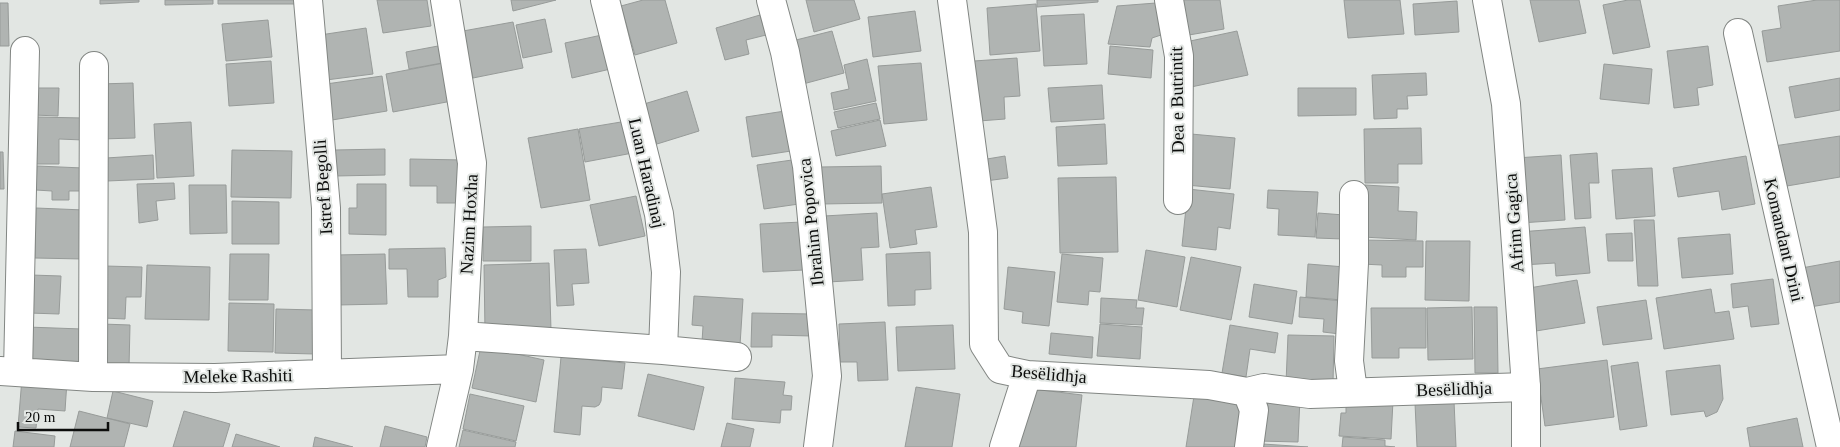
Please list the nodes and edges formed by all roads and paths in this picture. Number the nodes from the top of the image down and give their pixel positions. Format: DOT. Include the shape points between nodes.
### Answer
graph roads {
  1 [pos="308,0"];
  2 [pos="446,0"];
  3 [pos="605,0"];
  4 [pos="771,0"];
  5 [pos="952,0"];
  6 [pos="1170,0"];
  7 [pos="1487,0"];
  8 [pos="1738,33"];
  9 [pos="25,51"];
  10 [pos="94,66"];
  11 [pos="1354,195"];
  12 [pos="1178,200"];
  13 [pos="463,336"];
  14 [pos="663,350"];
  15 [pos="737,357"];
  16 [pos="459,369"];
  17 [pos="9,371"];
  18 [pos="327,374"];
  19 [pos="1027,375"];
  20 [pos="93,377"];
  21 [pos="1526,387"];
  22 [pos="1353,391"];
  23 [pos="1248,392"];
  24 [pos="441,447"];
  25 [pos="818,447"];
  26 [pos="1004,447"];
  27 [pos="1249,447"];
  28 [pos="1526,447"];
  29 [pos="1831,447"];
  1 -- 18 [label="street, Istref Begolli" via="326,208"];
  2 -- 13 [label="street, Nazim Hoxha" via="472,163"];
  3 -- 14 [label="street, Luan Haradinaj" via="659,214 666,272"];
  4 -- 25 [label="street, Ibrahim Popovica" via="785,52 806,166 827,376"];
  5 -- 19 [label="street, Besëlidhja" via="983,232 984,344 1000,369"];
  6 -- 12 [label="street, Dea e Butrintit" via="1179,56"];
  7 -- 21 [label="street, Afrim Gagica" via="1506,104"];
  8 -- 29 [label="street, Komandant Drini"];
  9 -- 17 [label="street, Meleke Rashiti"];
  10 -- 20 [label="street"];
  11 -- 22 [label="street" via="1349,361"];
  13 -- 14 [label="street"];
  13 -- 16 [label="street, Nazim Hoxha"];
  14 -- 15 [label="street"];
  16 -- 18 [label="street, Meleke Rashiti"];
  16 -- 24 [label="street, Nazim Hoxha"];
  17 -- 20 [label="street, Meleke Rashiti"];
  18 -- 20 [label="street, Meleke Rashiti" via="215,378"];
  19 -- 23 [label="street, Besëlidhja" via="1209,385"];
  19 -- 26 [label="street"];
  21 -- 22 [label="street, Besëlidhja"];
  21 -- 28 [label="street, Afrim Gagica"];
  22 -- 23 [label="street, Besëlidhja" via="1310,394 1264,388"];
  23 -- 27 [label="street" via="1254,410"];
}
